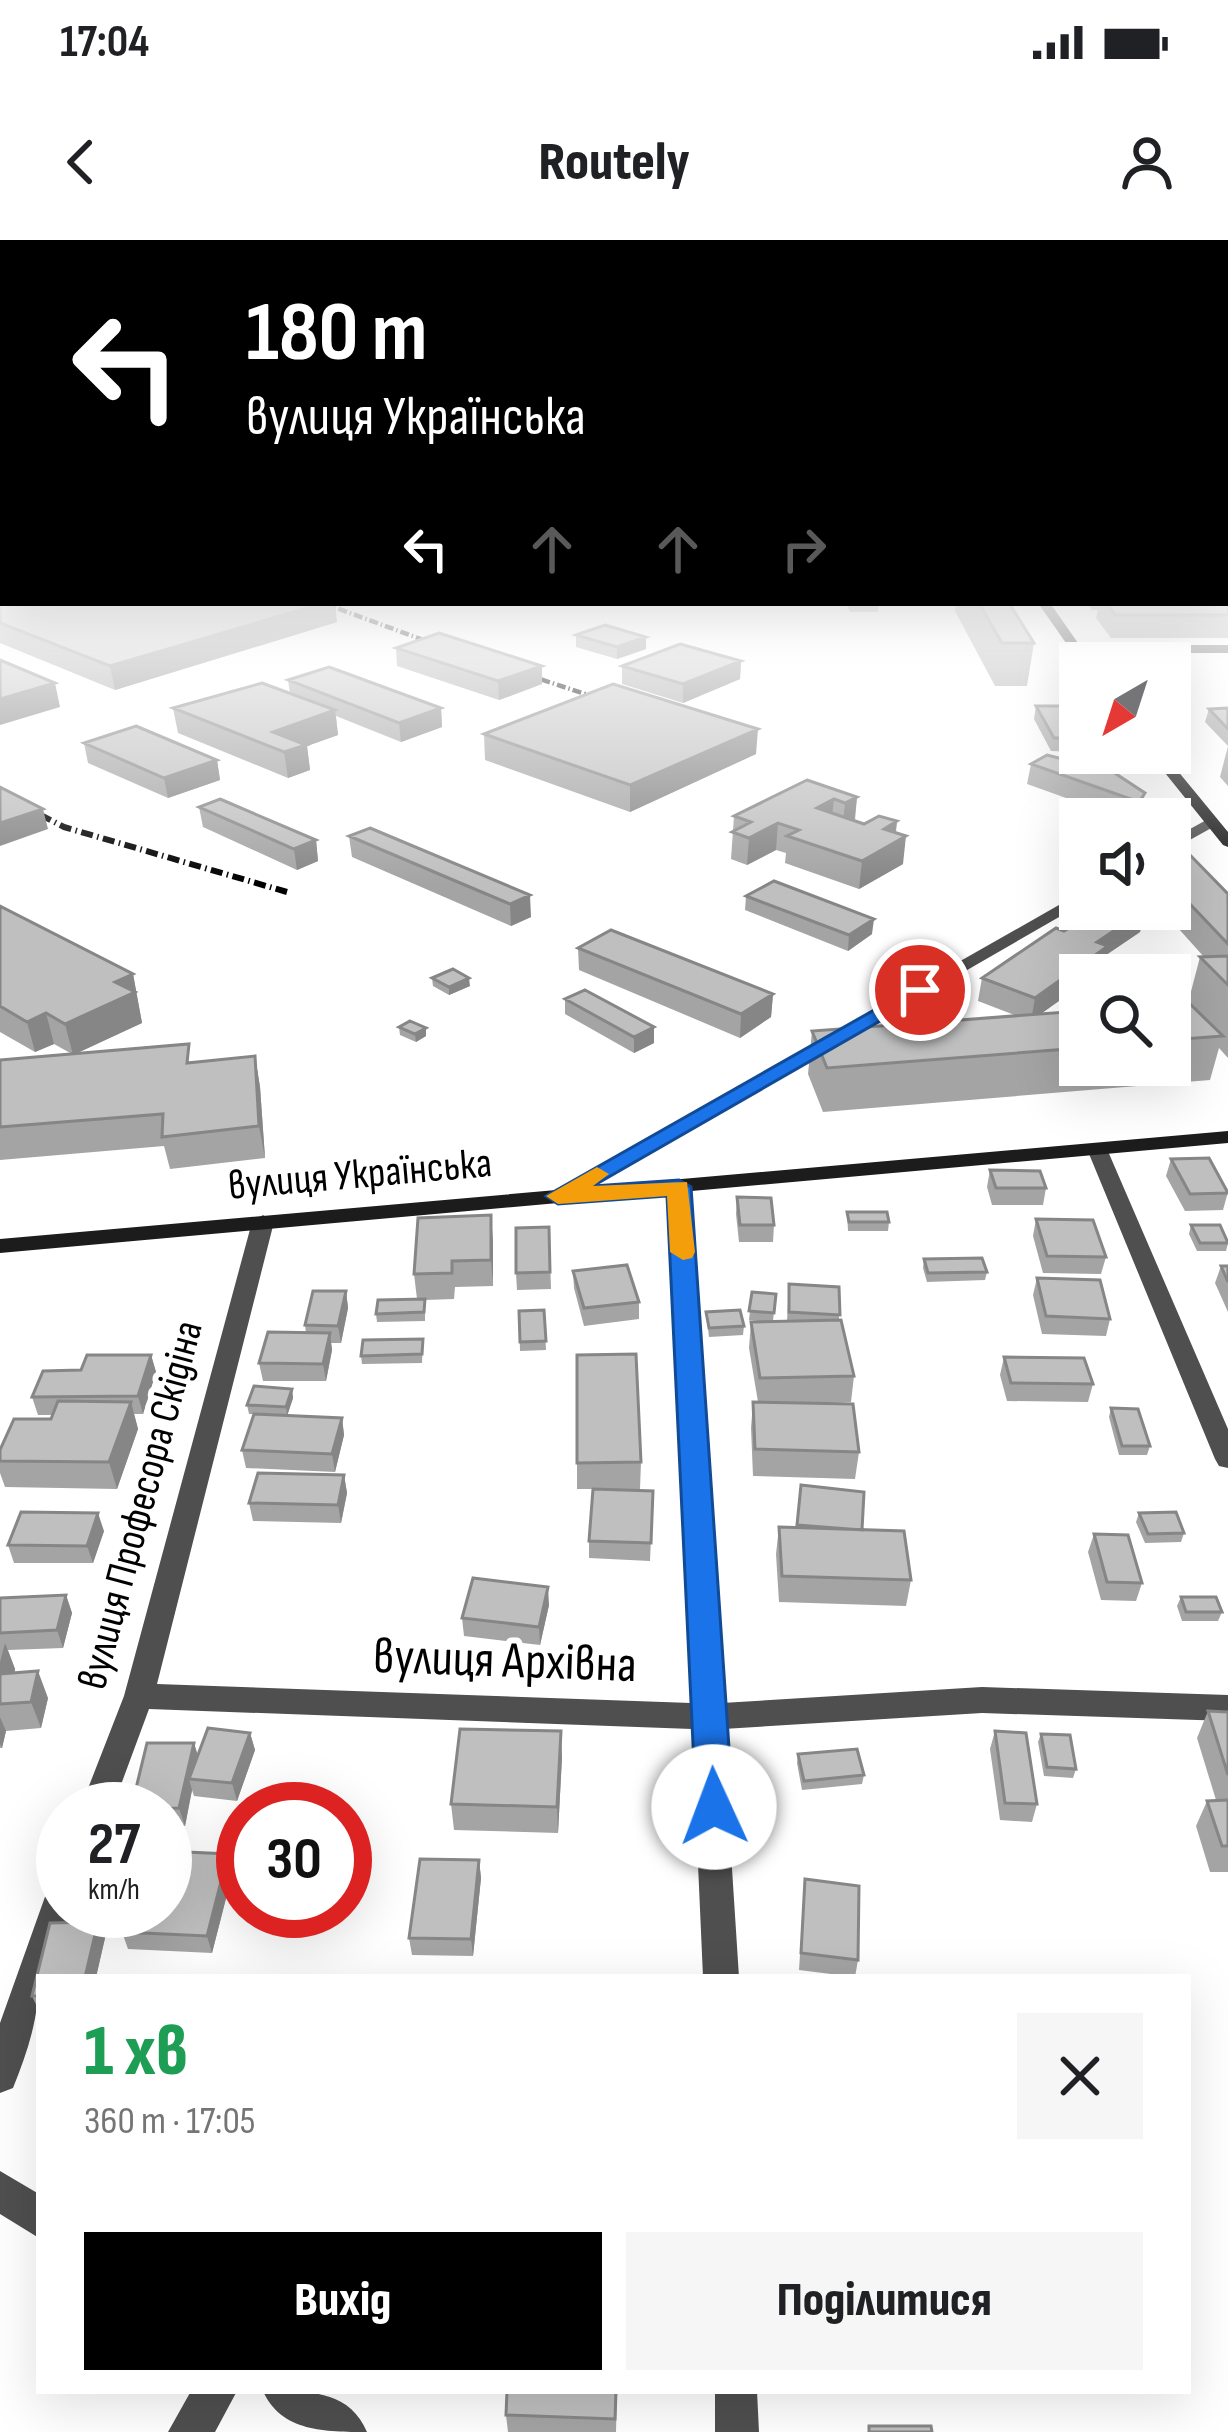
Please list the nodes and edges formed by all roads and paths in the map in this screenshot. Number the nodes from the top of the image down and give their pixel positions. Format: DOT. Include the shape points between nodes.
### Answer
graph roads {
  1 [pos="1172,774"];
  2 [pos="1210,823"];
  3 [pos="1191,834"];
  4 [pos="1228,842"];
  5 [pos="1059,910"];
  6 [pos="1228,1137"];
  7 [pos="1097,1149"];
  8 [pos="679,1187"];
  9 [pos="558,1196"];
  10 [pos="262,1222"];
  11 [pos="0,1246"];
  12 [pos="1228,1459"];
  13 [pos="139,1696"];
  14 [pos="1228,1708"];
  15 [pos="711,1717"];
  16 [pos="106,1782"];
  17 [pos="46,1938"];
  18 [pos="722,1974"];
  19 [pos="25,1992"];
  20 [pos="0,2020"];
  21 [pos="0,2075"];
  22 [pos="0,2189"];
  23 [pos="36,2216"];
  24 [pos="214,2394"];
  25 [pos="288,2394"];
  26 [pos="736,2394"];
  27 [pos="190,2432"];
  28 [pos="345,2432"];
  29 [pos="737,2432"];
  1 -- 2 [label="main road"];
  2 -- 3 [label="street"];
  2 -- 4 [label="main road"];
  5 -- 9 [label="street"];
  6 -- 7 [label="main road, вулиця Українська"];
  7 -- 8 [label="main road, вулиця Українська"];
  7 -- 12 [label="street"];
  8 -- 9 [label="main road, вулиця Українська"];
  8 -- 15 [label="street"];
  9 -- 10 [label="main road, вулиця Українська"];
  10 -- 11 [label="main road, вулиця Українська"];
  10 -- 13 [label="street, вулиця Професора Скідіна"];
  13 -- 15 [label="street, вулиця Архівна"];
  13 -- 16 [label="street, вулиця Професора Скідіна"];
  14 -- 15 [label="street, вулиця Архівна" via="982,1700"];
  15 -- 18 [label="street"];
  17 -- 19 [label="street"];
  19 -- 20 [label="street"];
  19 -- 21 [label="street"];
  22 -- 23 [label="street"];
  24 -- 27 [label="street"];
  25 -- 28 [label="street"];
  26 -- 29 [label="street"];
}
